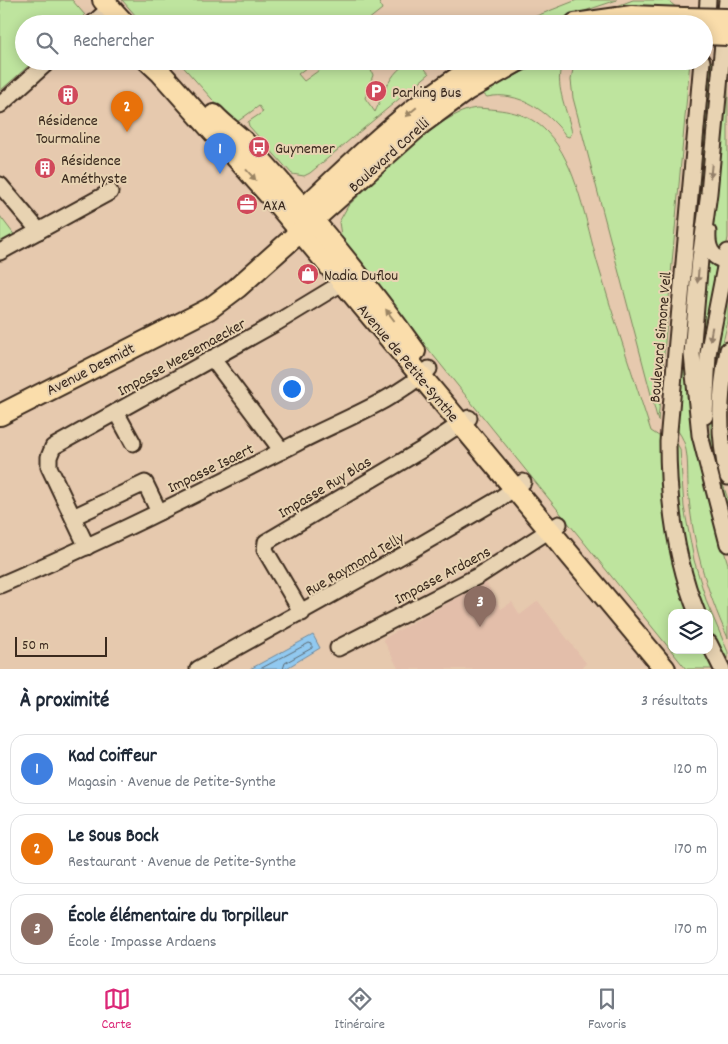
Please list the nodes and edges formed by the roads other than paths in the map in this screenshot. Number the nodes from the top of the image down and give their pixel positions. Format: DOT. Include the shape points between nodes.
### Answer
graph roads {
  1 [pos="708,0"];
  2 [pos="727,0"];
  3 [pos="707,15"];
  4 [pos="713,19"];
  5 [pos="728,19"];
  6 [pos="713,34"];
  7 [pos="728,35"];
  8 [pos="39,70"];
  9 [pos="158,70"];
  10 [pos="175,70"];
  11 [pos="471,70"];
  12 [pos="502,70"];
  13 [pos="701,70"];
  14 [pos="0,105"];
  15 [pos="0,185"];
  16 [pos="110,192"];
  17 [pos="709,193"];
  18 [pos="302,225"];
  19 [pos="39,231"];
  20 [pos="0,252"];
  21 [pos="727,258"];
  22 [pos="342,283"];
  23 [pos="728,350"];
  24 [pos="212,358"];
  25 [pos="425,372"];
  26 [pos="116,412"];
  27 [pos="0,415"];
  28 [pos="465,421"];
  29 [pos="133,443"];
  30 [pos="282,451"];
  31 [pos="728,477"];
  32 [pos="519,485"];
  33 [pos="159,512"];
  34 [pos="73,517"];
  35 [pos="721,518"];
  36 [pos="554,527"];
  37 [pos="728,544"];
  38 [pos="87,546"];
  39 [pos="0,585"];
  40 [pos="696,609"];
  41 [pos="302,613"];
  42 [pos="338,648"];
  43 [pos="713,650"];
  44 [pos="198,669"];
  45 [pos="665,669"];
  46 [pos="677,669"];
  47 [pos="722,669"];
  1 -- 3 [label="street"];
  2 -- 17 [label="street, Boulevard Simone Veil, one-way"];
  4 -- 5 [label="main road, bridge"];
  6 -- 7 [label="main road, bridge"];
  8 -- 14 [label="street"];
  9 -- 18 [label="main road, Avenue de Petite-Synthe, one-way"];
  10 -- 18 [label="main road, Avenue de Petite-Synthe" via="225,127 250,148"];
  11 -- 18 [label="main road, Boulevard Corelli, one-way" via="414,108"];
  12 -- 18 [label="main road, Boulevard Corelli" via="436,111"];
  13 -- 40 [label="street, Boulevard Simone Veil" via="668,442 669,489 675,534"];
  15 -- 19 [label="street"];
  16 -- 19 [label="street"];
  17 -- 21 [label="street" via="708,247 716,257"];
  17 -- 35 [label="street, Boulevard Simone Veil, one-way" via="700,260 693,368 700,435"];
  18 -- 22 [label="main road, Avenue de Petite-Synthe"];
  25 -- 18 [label="main road, Avenue de Petite-Synthe, one-way" via="386,310"];
  18 -- 27 [label="main road, Avenue Desmidt" via="201,306 190,319"];
  19 -- 20 [label="street"];
  21 -- 35 [label="street, Boulevard Simone Veil, one-way" via="705,387 708,450"];
  22 -- 24 [label="street, Impasse Meesemaecker"];
  22 -- 25 [label="main road, Avenue de Petite-Synthe"];
  23 -- 31 [label="street" via="720,420"];
  24 -- 26 [label="street, Impasse Meesemaecker"];
  24 -- 30 [label="street"];
  25 -- 28 [label="main road, Avenue de Petite-Synthe"];
  25 -- 30 [label="street, Impasse Isaert" via="400,390"];
  26 -- 29 [label="street"];
  26 -- 34 [label="street, Impasse Meesemaecker" via="56,444 50,454 49,467"];
  28 -- 32 [label="main road, Avenue de Petite-Synthe"];
  28 -- 41 [label="street, Impasse Ruy Blas" via="266,542 266,550"];
  30 -- 33 [label="street, Impasse Isaert"];
  32 -- 36 [label="main road, Avenue de Petite-Synthe"];
  32 -- 41 [label="street, Rue Raymond Telly"];
  33 -- 34 [label="street" via="145,483"];
  33 -- 38 [label="street, Impasse Isaert"];
  34 -- 38 [label="street"];
  35 -- 37 [label="street, Boulevard Simone Veil"];
  36 -- 42 [label="street, Impasse Ardaens" via="480,576"];
  36 -- 45 [label="main road, Avenue de Petite-Synthe"];
  36 -- 46 [label="main road, Avenue de Petite-Synthe"];
  38 -- 39 [label="street, Impasse Isaert"];
  41 -- 44 [label="street, Rue Raymond Telly"];
  43 -- 47 [label="street"];
}
